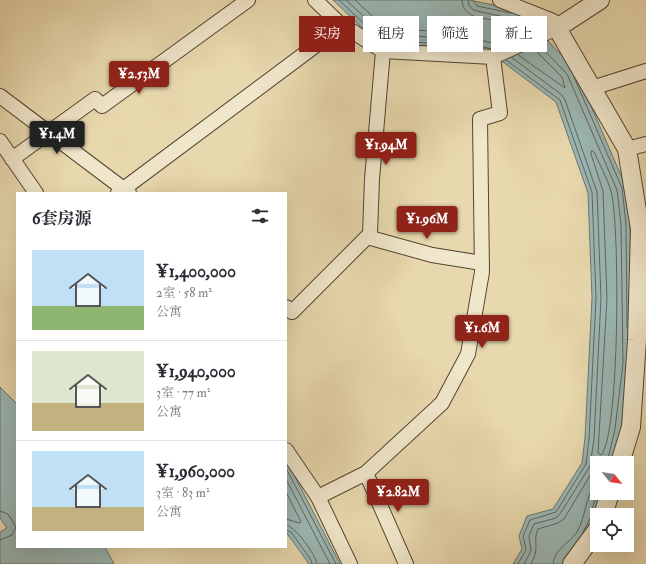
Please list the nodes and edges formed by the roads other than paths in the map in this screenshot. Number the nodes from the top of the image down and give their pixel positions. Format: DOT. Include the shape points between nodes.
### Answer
graph roads {
  1 [pos="248,0"];
  2 [pos="315,0"];
  3 [pos="500,0"];
  4 [pos="600,0"];
  5 [pos="582,6"];
  6 [pos="333,16"];
  7 [pos="557,28"];
  8 [pos="307,52"];
  9 [pos="383,52"];
  10 [pos="412,52"];
  11 [pos="497,55"];
  12 [pos="646,72"];
  13 [pos="592,88"];
  14 [pos="0,96"];
  15 [pos="48,133"];
  16 [pos="0,141"];
  17 [pos="646,144"];
  18 [pos="627,149"];
  19 [pos="12,159"];
  20 [pos="35,192"];
  21 [pos="123,192"];
  22 [pos="641,232"];
  23 [pos="367,237"];
  24 [pos="482,263"];
  25 [pos="288,312"];
  26 [pos="287,452"];
  27 [pos="622,456"];
  28 [pos="366,473"];
  29 [pos="318,498"];
  30 [pos="590,540"];
  31 [pos="350,564"];
  32 [pos="406,564"];
  33 [pos="572,564"];
  1 -- 15 [label="street" via="102,106 95,99"];
  2 -- 6 [label="street"];
  3 -- 7 [label="street" via="553,21"];
  4 -- 5 [label="street"];
  5 -- 7 [label="street"];
  7 -- 11 [label="street"];
  7 -- 13 [label="street"];
  8 -- 21 [label="street"];
  9 -- 23 [label="street" via="370,234"];
  10 -- 11 [label="street"];
  11 -- 24 [label="street" via="500,113 480,119"];
  12 -- 13 [label="street"];
  13 -- 18 [label="street"];
  14 -- 15 [label="street"];
  15 -- 19 [label="street"];
  15 -- 21 [label="street"];
  16 -- 19 [label="street"];
  17 -- 18 [label="street"];
  18 -- 22 [label="street"];
  19 -- 20 [label="street"];
  22 -- 27 [label="street" via="631,427"];
  23 -- 24 [label="street" via="432,255"];
  23 -- 25 [label="street"];
  24 -- 28 [label="street" via="468,354 442,403"];
  26 -- 29 [label="street"];
  28 -- 29 [label="street"];
  28 -- 32 [label="street"];
  29 -- 31 [label="street"];
  30 -- 33 [label="street"];
}
